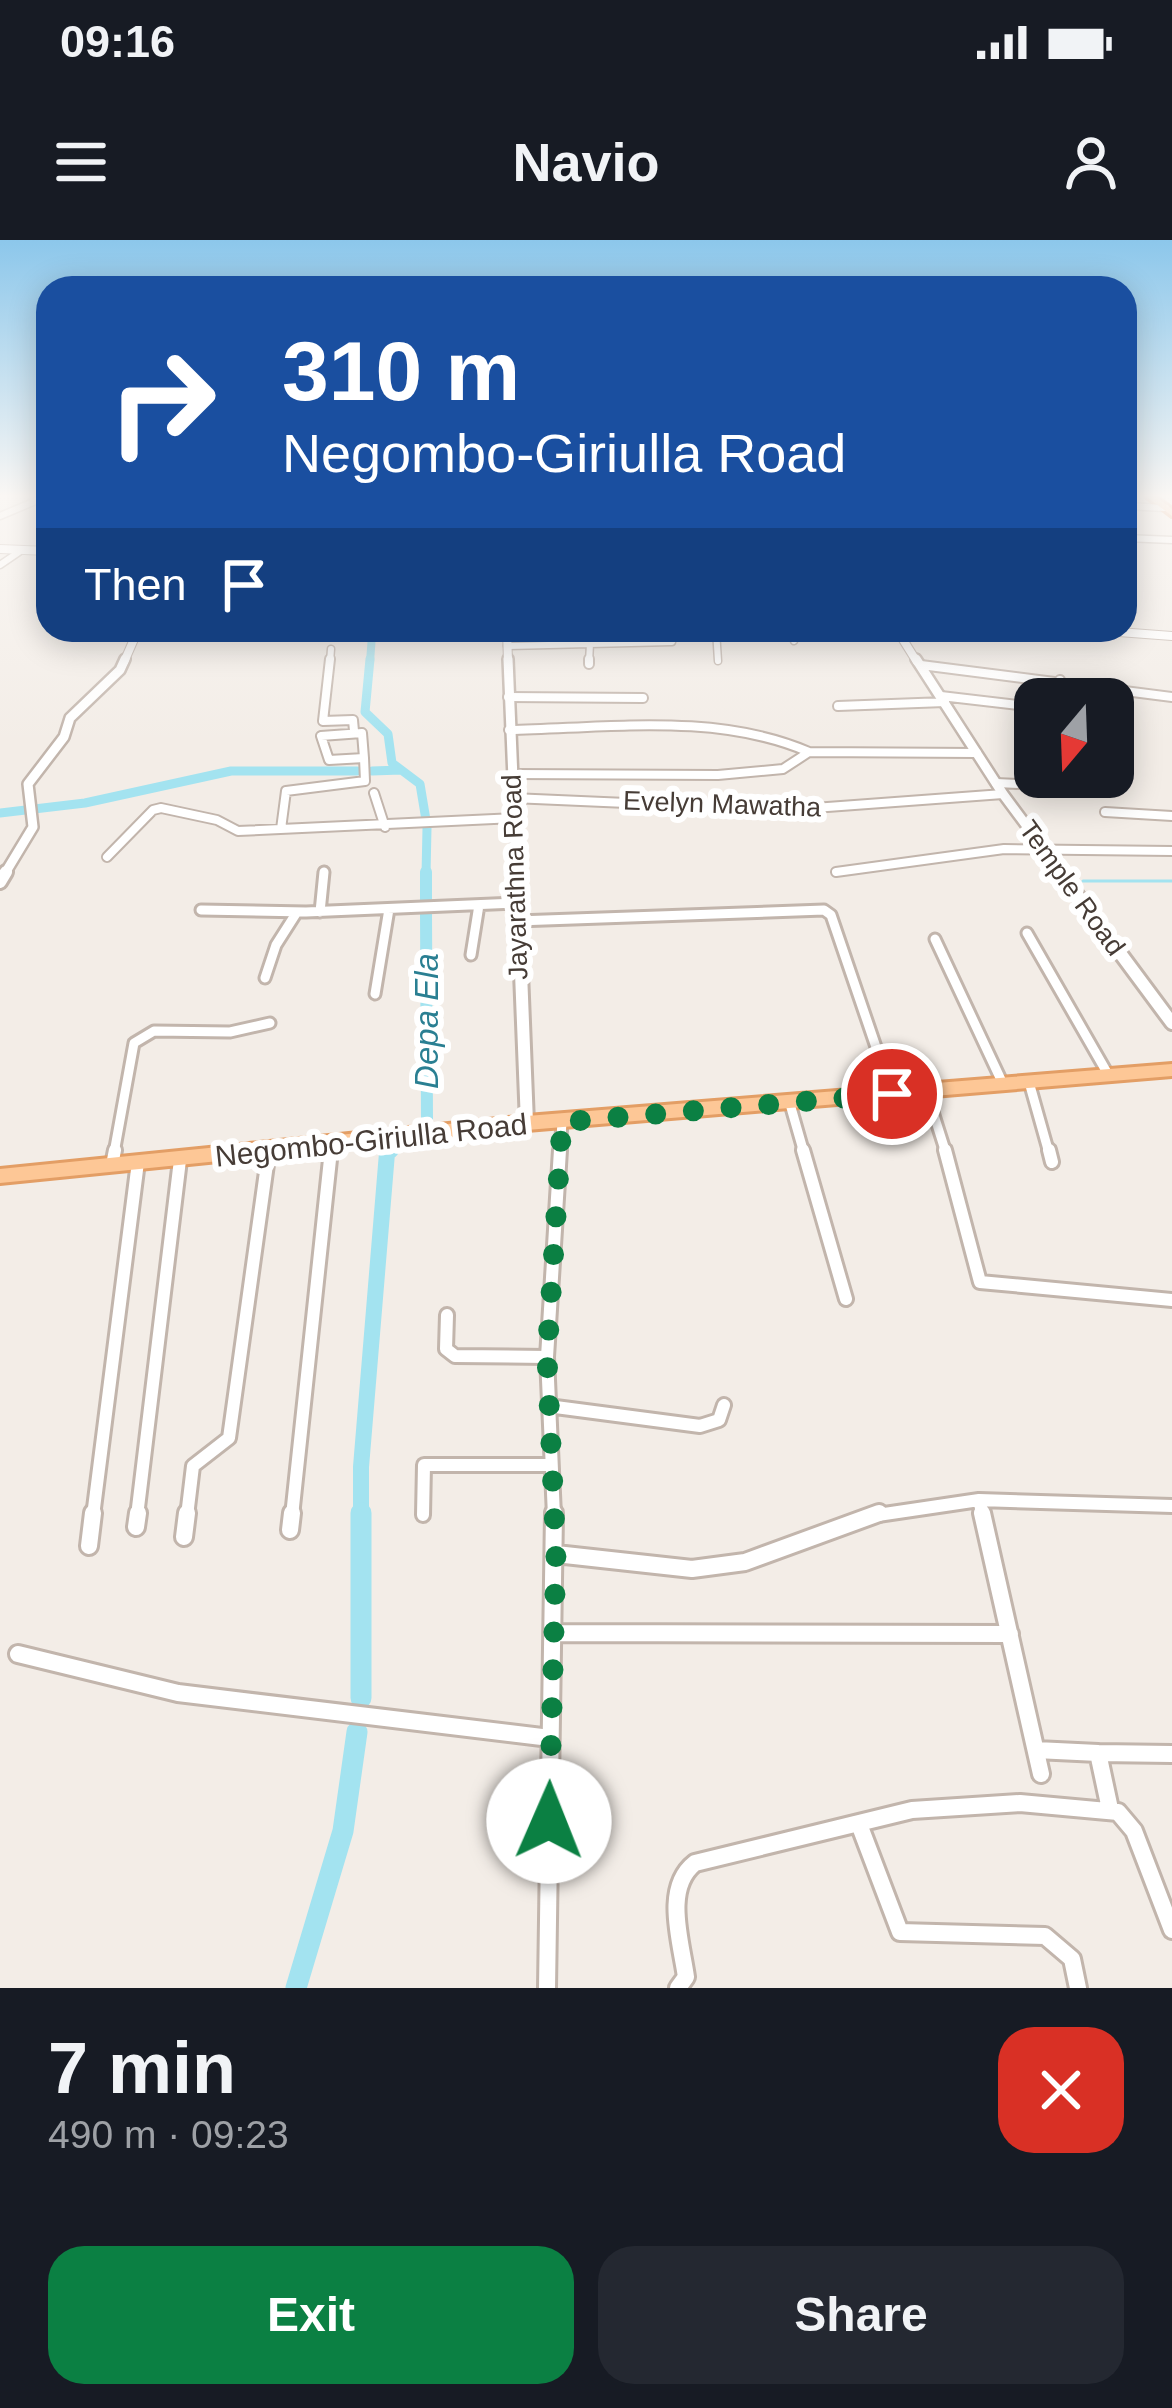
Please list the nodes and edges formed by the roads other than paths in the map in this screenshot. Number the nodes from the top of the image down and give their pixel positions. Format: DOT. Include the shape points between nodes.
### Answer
graph roads {
  1 [pos="1137,633"];
  2 [pos="1172,636"];
  3 [pos="133,642"];
  4 [pos="507,642"];
  5 [pos="566,642"];
  6 [pos="672,642"];
  7 [pos="717,642"];
  8 [pos="905,642"];
  9 [pos="590,644"];
  10 [pos="331,649"];
  11 [pos="718,661"];
  12 [pos="589,664"];
  13 [pos="921,664"];
  14 [pos="1043,678"];
  15 [pos="1134,691"];
  16 [pos="1172,697"];
  17 [pos="508,698"];
  18 [pos="643,698"];
  19 [pos="943,699"];
  20 [pos="1014,705"];
  21 [pos="838,706"];
  22 [pos="508,730"];
  23 [pos="354,731"];
  24 [pos="809,752"];
  25 [pos="977,753"];
  26 [pos="364,758"];
  27 [pos="512,774"];
  28 [pos="1000,789"];
  29 [pos="1014,789"];
  30 [pos="374,793"];
  31 [pos="512,798"];
  32 [pos="1106,812"];
  33 [pos="1172,816"];
  34 [pos="513,818"];
  35 [pos="385,827"];
  36 [pos="281,830"];
  37 [pos="1042,847"];
  38 [pos="1172,851"];
  39 [pos="107,857"];
  40 [pos="324,872"];
  41 [pos="836,872"];
  42 [pos="0,882"];
  43 [pos="516,903"];
  44 [pos="479,905"];
  45 [pos="388,909"];
  46 [pos="201,910"];
  47 [pos="296,912"];
  48 [pos="320,912"];
  49 [pos="517,921"];
  50 [pos="1027,933"];
  51 [pos="935,939"];
  52 [pos="471,955"];
  53 [pos="266,978"];
  54 [pos="375,994"];
  55 [pos="270,1023"];
  56 [pos="1172,1023"];
  57 [pos="1172,1070"];
  58 [pos="1109,1076"];
  59 [pos="1029,1082"];
  60 [pos="1003,1084"];
  61 [pos="926,1090"];
  62 [pos="892,1094"];
  63 [pos="790,1104"];
  64 [pos="562,1122"];
  65 [pos="527,1123"];
  66 [pos="332,1143"];
  67 [pos="269,1150"];
  68 [pos="180,1160"];
  69 [pos="138,1162"];
  70 [pos="1052,1162"];
  71 [pos="112,1165"];
  72 [pos="0,1176"];
  73 [pos="846,1299"];
  74 [pos="1172,1300"];
  75 [pos="447,1315"];
  76 [pos="547,1357"];
  77 [pos="724,1405"];
  78 [pos="548,1406"];
  79 [pos="551,1465"];
  80 [pos="979,1500"];
  81 [pos="1172,1507"];
  82 [pos="423,1515"];
  83 [pos="136,1527"];
  84 [pos="290,1530"];
  85 [pos="184,1538"];
  86 [pos="89,1546"];
  87 [pos="556,1554"];
  88 [pos="553,1633"];
  89 [pos="1010,1634"];
  90 [pos="17,1654"];
  91 [pos="550,1738"];
  92 [pos="1036,1750"];
  93 [pos="1097,1753"];
  94 [pos="1172,1754"];
  95 [pos="1041,1774"];
  96 [pos="1110,1809"];
  97 [pos="859,1824"];
  98 [pos="1172,1930"];
  99 [pos="547,1988"];
  100 [pos="678,1988"];
  101 [pos="1078,1988"];
  1 -- 2 [label="street"];
  3 -- 42 [label="street" via="120,670 70,718 28,784 33,827"];
  4 -- 17 [label="street, Jayarathna Road"];
  5 -- 9 [label="street"];
  6 -- 9 [label="street"];
  7 -- 11 [label="street"];
  8 -- 13 [label="street, Temple Road"];
  9 -- 12 [label="street"];
  10 -- 23 [label="street" via="323,721 352,720"];
  13 -- 14 [label="street"];
  13 -- 19 [label="street, Temple Road"];
  15 -- 16 [label="street"];
  17 -- 18 [label="street"];
  17 -- 22 [label="street, Jayarathna Road"];
  19 -- 20 [label="street"];
  19 -- 21 [label="street"];
  19 -- 25 [label="street, Temple Road"];
  22 -- 24 [label="street" via="751,730"];
  22 -- 27 [label="street, Jayarathna Road"];
  23 -- 26 [label="street" via="362,733"];
  23 -- 26 [label="street" via="321,736 328,760"];
  24 -- 25 [label="street"];
  24 -- 27 [label="street" via="769,772"];
  25 -- 28 [label="street, Temple Road"];
  26 -- 36 [label="street" via="363,783 286,791"];
  27 -- 31 [label="street, Jayarathna Road"];
  28 -- 29 [label="street, Evelyn Mawatha"];
  28 -- 31 [label="street, Evelyn Mawatha" via="787,810"];
  28 -- 37 [label="street, Temple Road"];
  30 -- 35 [label="street"];
  31 -- 34 [label="street, Jayarathna Road"];
  32 -- 33 [label="street"];
  34 -- 35 [label="street"];
  34 -- 43 [label="street, Jayarathna Road"];
  35 -- 36 [label="street"];
  36 -- 39 [label="street" via="238,831 161,808"];
  37 -- 38 [label="street"];
  37 -- 41 [label="street"];
  37 -- 56 [label="street, Temple Road"];
  40 -- 48 [label="street"];
  43 -- 44 [label="street"];
  43 -- 49 [label="street, Jayarathna Road"];
  44 -- 45 [label="street"];
  44 -- 52 [label="street"];
  45 -- 48 [label="street"];
  45 -- 54 [label="street"];
  46 -- 47 [label="street"];
  47 -- 48 [label="street"];
  47 -- 53 [label="street"];
  49 -- 62 [label="street" via="824,910"];
  49 -- 65 [label="street, Jayarathna Road"];
  50 -- 58 [label="street"];
  51 -- 60 [label="street"];
  55 -- 71 [label="street" via="230,1032 154,1031 134,1043"];
  57 -- 58 [label="main road, Negombo-Giriulla Road"];
  58 -- 59 [label="main road, Negombo-Giriulla Road"];
  59 -- 60 [label="main road, Negombo-Giriulla Road"];
  59 -- 70 [label="street"];
  60 -- 61 [label="main road, Negombo-Giriulla Road"];
  61 -- 62 [label="main road, Negombo-Giriulla Road"];
  61 -- 74 [label="street" via="980,1282"];
  62 -- 63 [label="main road, Negombo-Giriulla Road"];
  63 -- 64 [label="main road, Negombo-Giriulla Road"];
  63 -- 73 [label="street"];
  64 -- 65 [label="main road, Negombo-Giriulla Road"];
  64 -- 76 [label="street"];
  65 -- 66 [label="main road, Negombo-Giriulla Road"];
  66 -- 67 [label="main road, Negombo-Giriulla Road"];
  66 -- 84 [label="street"];
  67 -- 68 [label="main road, Negombo-Giriulla Road"];
  67 -- 85 [label="street" via="229,1438 193,1466"];
  68 -- 69 [label="main road, Negombo-Giriulla Road"];
  68 -- 83 [label="street"];
  69 -- 71 [label="main road, Negombo-Giriulla Road"];
  69 -- 86 [label="street"];
  71 -- 72 [label="main road, Negombo-Giriulla Road"];
  75 -- 76 [label="street" via="446,1349 454,1356"];
  76 -- 78 [label="street"];
  77 -- 78 [label="street" via="719,1420 700,1426"];
  78 -- 79 [label="street"];
  79 -- 82 [label="street" via="424,1465"];
  79 -- 87 [label="street"];
  80 -- 81 [label="street"];
  80 -- 87 [label="street" via="887,1510 745,1562 692,1570"];
  80 -- 89 [label="street"];
  87 -- 88 [label="street"];
  88 -- 89 [label="street"];
  88 -- 91 [label="street"];
  89 -- 92 [label="street"];
  90 -- 91 [label="street" via="178,1693"];
  91 -- 99 [label="street"];
  92 -- 93 [label="street"];
  92 -- 95 [label="street"];
  93 -- 94 [label="street"];
  93 -- 96 [label="street"];
  96 -- 97 [label="street" via="1020,1803 912,1810"];
  96 -- 98 [label="street" via="1134,1831"];
  97 -- 100 [label="street" via="695,1863 680,1874 686,1977"];
  97 -- 101 [label="street" via="900,1932 1045,1936 1072,1959"];
}
